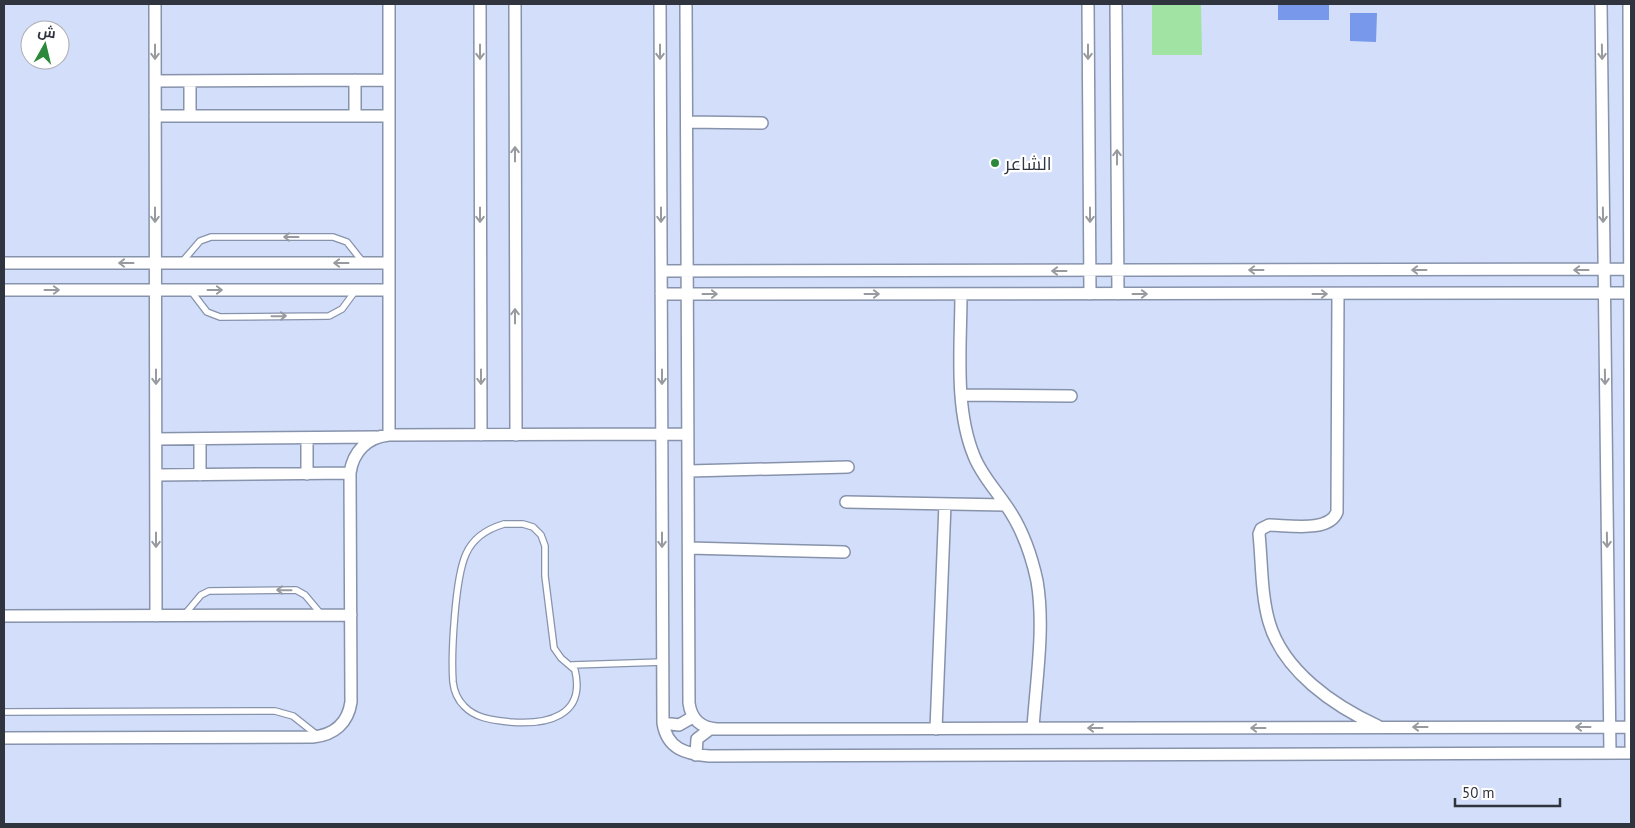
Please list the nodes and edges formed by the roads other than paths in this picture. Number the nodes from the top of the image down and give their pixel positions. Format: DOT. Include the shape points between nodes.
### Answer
graph roads {
  1 [pos="155,4"];
  2 [pos="389,4"];
  3 [pos="480,4"];
  4 [pos="515,4"];
  5 [pos="660,4"];
  6 [pos="686,4"];
  7 [pos="1088,4"];
  8 [pos="1116,4"];
  9 [pos="1601,4"];
  10 [pos="1629,4"];
  11 [pos="1630,19"];
  12 [pos="1630,35"];
  13 [pos="355,80"];
  14 [pos="389,80"];
  15 [pos="155,81"];
  16 [pos="190,81"];
  17 [pos="155,116"];
  18 [pos="190,116"];
  19 [pos="355,116"];
  20 [pos="389,116"];
  21 [pos="687,122"];
  22 [pos="762,123"];
  23 [pos="4,263"];
  24 [pos="156,263"];
  25 [pos="181,263"];
  26 [pos="363,263"];
  27 [pos="389,263"];
  28 [pos="1630,269"];
  29 [pos="1604,270"];
  30 [pos="687,271"];
  31 [pos="1090,271"];
  32 [pos="1117,271"];
  33 [pos="661,272"];
  34 [pos="4,290"];
  35 [pos="156,290"];
  36 [pos="189,290"];
  37 [pos="357,290"];
  38 [pos="389,290"];
  39 [pos="1604,293"];
  40 [pos="1630,293"];
  41 [pos="661,294"];
  42 [pos="688,294"];
  43 [pos="960,294"];
  44 [pos="1090,294"];
  45 [pos="1118,294"];
  46 [pos="1338,294"];
  47 [pos="962,395"];
  48 [pos="1071,396"];
  49 [pos="1631,425"];
  50 [pos="662,434"];
  51 [pos="688,434"];
  52 [pos="389,435"];
  53 [pos="481,435"];
  54 [pos="516,435"];
  55 [pos="377,437"];
  56 [pos="307,438"];
  57 [pos="156,439"];
  58 [pos="200,439"];
  59 [pos="848,467"];
  60 [pos="688,472"];
  61 [pos="307,474"];
  62 [pos="350,474"];
  63 [pos="156,475"];
  64 [pos="200,475"];
  65 [pos="846,502"];
  66 [pos="946,504"];
  67 [pos="1006,505"];
  68 [pos="689,548"];
  69 [pos="844,552"];
  70 [pos="4,616"];
  71 [pos="156,616"];
  72 [pos="184,616"];
  73 [pos="322,616"];
  74 [pos="351,616"];
  75 [pos="663,662"];
  76 [pos="572,665"];
  77 [pos="1631,705"];
  78 [pos="4,712"];
  79 [pos="693,717"];
  80 [pos="663,723"];
  81 [pos="1381,727"];
  82 [pos="1609,727"];
  83 [pos="1631,727"];
  84 [pos="1033,728"];
  85 [pos="710,729"];
  86 [pos="936,729"];
  87 [pos="319,737"];
  88 [pos="4,738"];
  89 [pos="1631,746"];
  90 [pos="1610,753"];
  91 [pos="1631,753"];
  92 [pos="696,755"];
  1 -- 15 [label="street, one-way"];
  2 -- 14 [label="street"];
  3 -- 53 [label="street, one-way"];
  54 -- 4 [label="street, one-way"];
  5 -- 33 [label="street, one-way"];
  6 -- 21 [label="street"];
  7 -- 31 [label="street, one-way"];
  32 -- 8 [label="street, one-way"];
  9 -- 29 [label="street, one-way"];
  10 -- 11 [label="street"];
  11 -- 12 [label="street"];
  12 -- 28 [label="street"];
  13 -- 14 [label="street"];
  13 -- 16 [label="street"];
  13 -- 19 [label="street"];
  14 -- 20 [label="street"];
  15 -- 16 [label="street"];
  15 -- 17 [label="street"];
  16 -- 18 [label="street"];
  17 -- 18 [label="street"];
  17 -- 24 [label="street, one-way"];
  18 -- 19 [label="street"];
  19 -- 20 [label="street"];
  20 -- 27 [label="street"];
  21 -- 22 [label="street"];
  21 -- 30 [label="street"];
  24 -- 23 [label="street, one-way"];
  24 -- 25 [label="street"];
  24 -- 35 [label="street"];
  26 -- 25 [label="street, one-way"];
  26 -- 25 [label="lane, one-way" via="343,239 314,237 205,238"];
  26 -- 27 [label="street"];
  27 -- 38 [label="street"];
  28 -- 29 [label="street"];
  28 -- 40 [label="street"];
  29 -- 32 [label="street, one-way"];
  29 -- 39 [label="street"];
  31 -- 30 [label="street, one-way"];
  30 -- 33 [label="street"];
  30 -- 42 [label="street"];
  31 -- 32 [label="street"];
  31 -- 44 [label="street"];
  32 -- 45 [label="street"];
  33 -- 41 [label="street"];
  34 -- 35 [label="street, one-way"];
  35 -- 36 [label="street"];
  35 -- 57 [label="street, one-way"];
  36 -- 37 [label="street, one-way"];
  36 -- 37 [label="lane, one-way" via="211,315 230,317 329,316 342,309"];
  37 -- 38 [label="street"];
  38 -- 52 [label="street"];
  39 -- 40 [label="street"];
  39 -- 46 [label="street"];
  39 -- 82 [label="street, one-way"];
  40 -- 49 [label="street"];
  41 -- 42 [label="street"];
  41 -- 50 [label="street, one-way"];
  42 -- 43 [label="street, one-way"];
  42 -- 51 [label="street"];
  43 -- 44 [label="street"];
  43 -- 47 [label="street"];
  44 -- 45 [label="street"];
  45 -- 46 [label="street, one-way"];
  46 -- 81 [label="street" via="1337,512 1323,525 1269,525 1261,529 1264,596 1268,621 1277,644 1302,673 1339,704"];
  47 -- 48 [label="street"];
  47 -- 67 [label="street" via="965,428 975,459"];
  49 -- 77 [label="street"];
  50 -- 51 [label="street"];
  50 -- 54 [label="street"];
  50 -- 75 [label="street, one-way"];
  51 -- 60 [label="street"];
  52 -- 53 [label="street"];
  52 -- 55 [label="street"];
  53 -- 54 [label="street"];
  55 -- 56 [label="street"];
  55 -- 62 [label="street" via="358,451"];
  56 -- 58 [label="street"];
  56 -- 61 [label="street"];
  57 -- 58 [label="street"];
  57 -- 63 [label="street"];
  58 -- 64 [label="street"];
  59 -- 60 [label="street"];
  60 -- 68 [label="street"];
  61 -- 62 [label="street"];
  61 -- 64 [label="street"];
  62 -- 74 [label="street"];
  63 -- 64 [label="street"];
  63 -- 71 [label="street, one-way"];
  65 -- 66 [label="street"];
  66 -- 67 [label="street"];
  66 -- 86 [label="street"];
  67 -- 84 [label="street" via="1027,547 1039,595"];
  68 -- 69 [label="street"];
  68 -- 79 [label="street" via="690,703"];
  70 -- 71 [label="street"];
  71 -- 72 [label="street"];
  72 -- 73 [label="street"];
  73 -- 72 [label="lane, one-way" via="305,595 290,590 209,591 201,595"];
  73 -- 74 [label="street"];
  74 -- 87 [label="street" via="350,709 339,728"];
  75 -- 76 [label="lane"];
  75 -- 80 [label="street"];
  76 -- 76 [label="lane" via="577,678 576,694 569,708 549,721 522,723 480,717 459,700 453,672 460,577 471,545 486,531 514,523 533,526 542,534 554,648"];
  77 -- 83 [label="street"];
  78 -- 87 [label="lane" via="275,711 293,716"];
  79 -- 80 [label="street" via="679,726"];
  79 -- 85 [label="street"];
  80 -- 92 [label="street" via="671,744 687,754"];
  82 -- 81 [label="street, one-way"];
  81 -- 84 [label="street, one-way"];
  82 -- 83 [label="street"];
  82 -- 90 [label="street"];
  83 -- 89 [label="street"];
  84 -- 86 [label="street"];
  85 -- 86 [label="street"];
  85 -- 92 [label="street" via="697,739"];
  87 -- 88 [label="street"];
  90 -- 91 [label="street"];
  90 -- 92 [label="street"];
}
